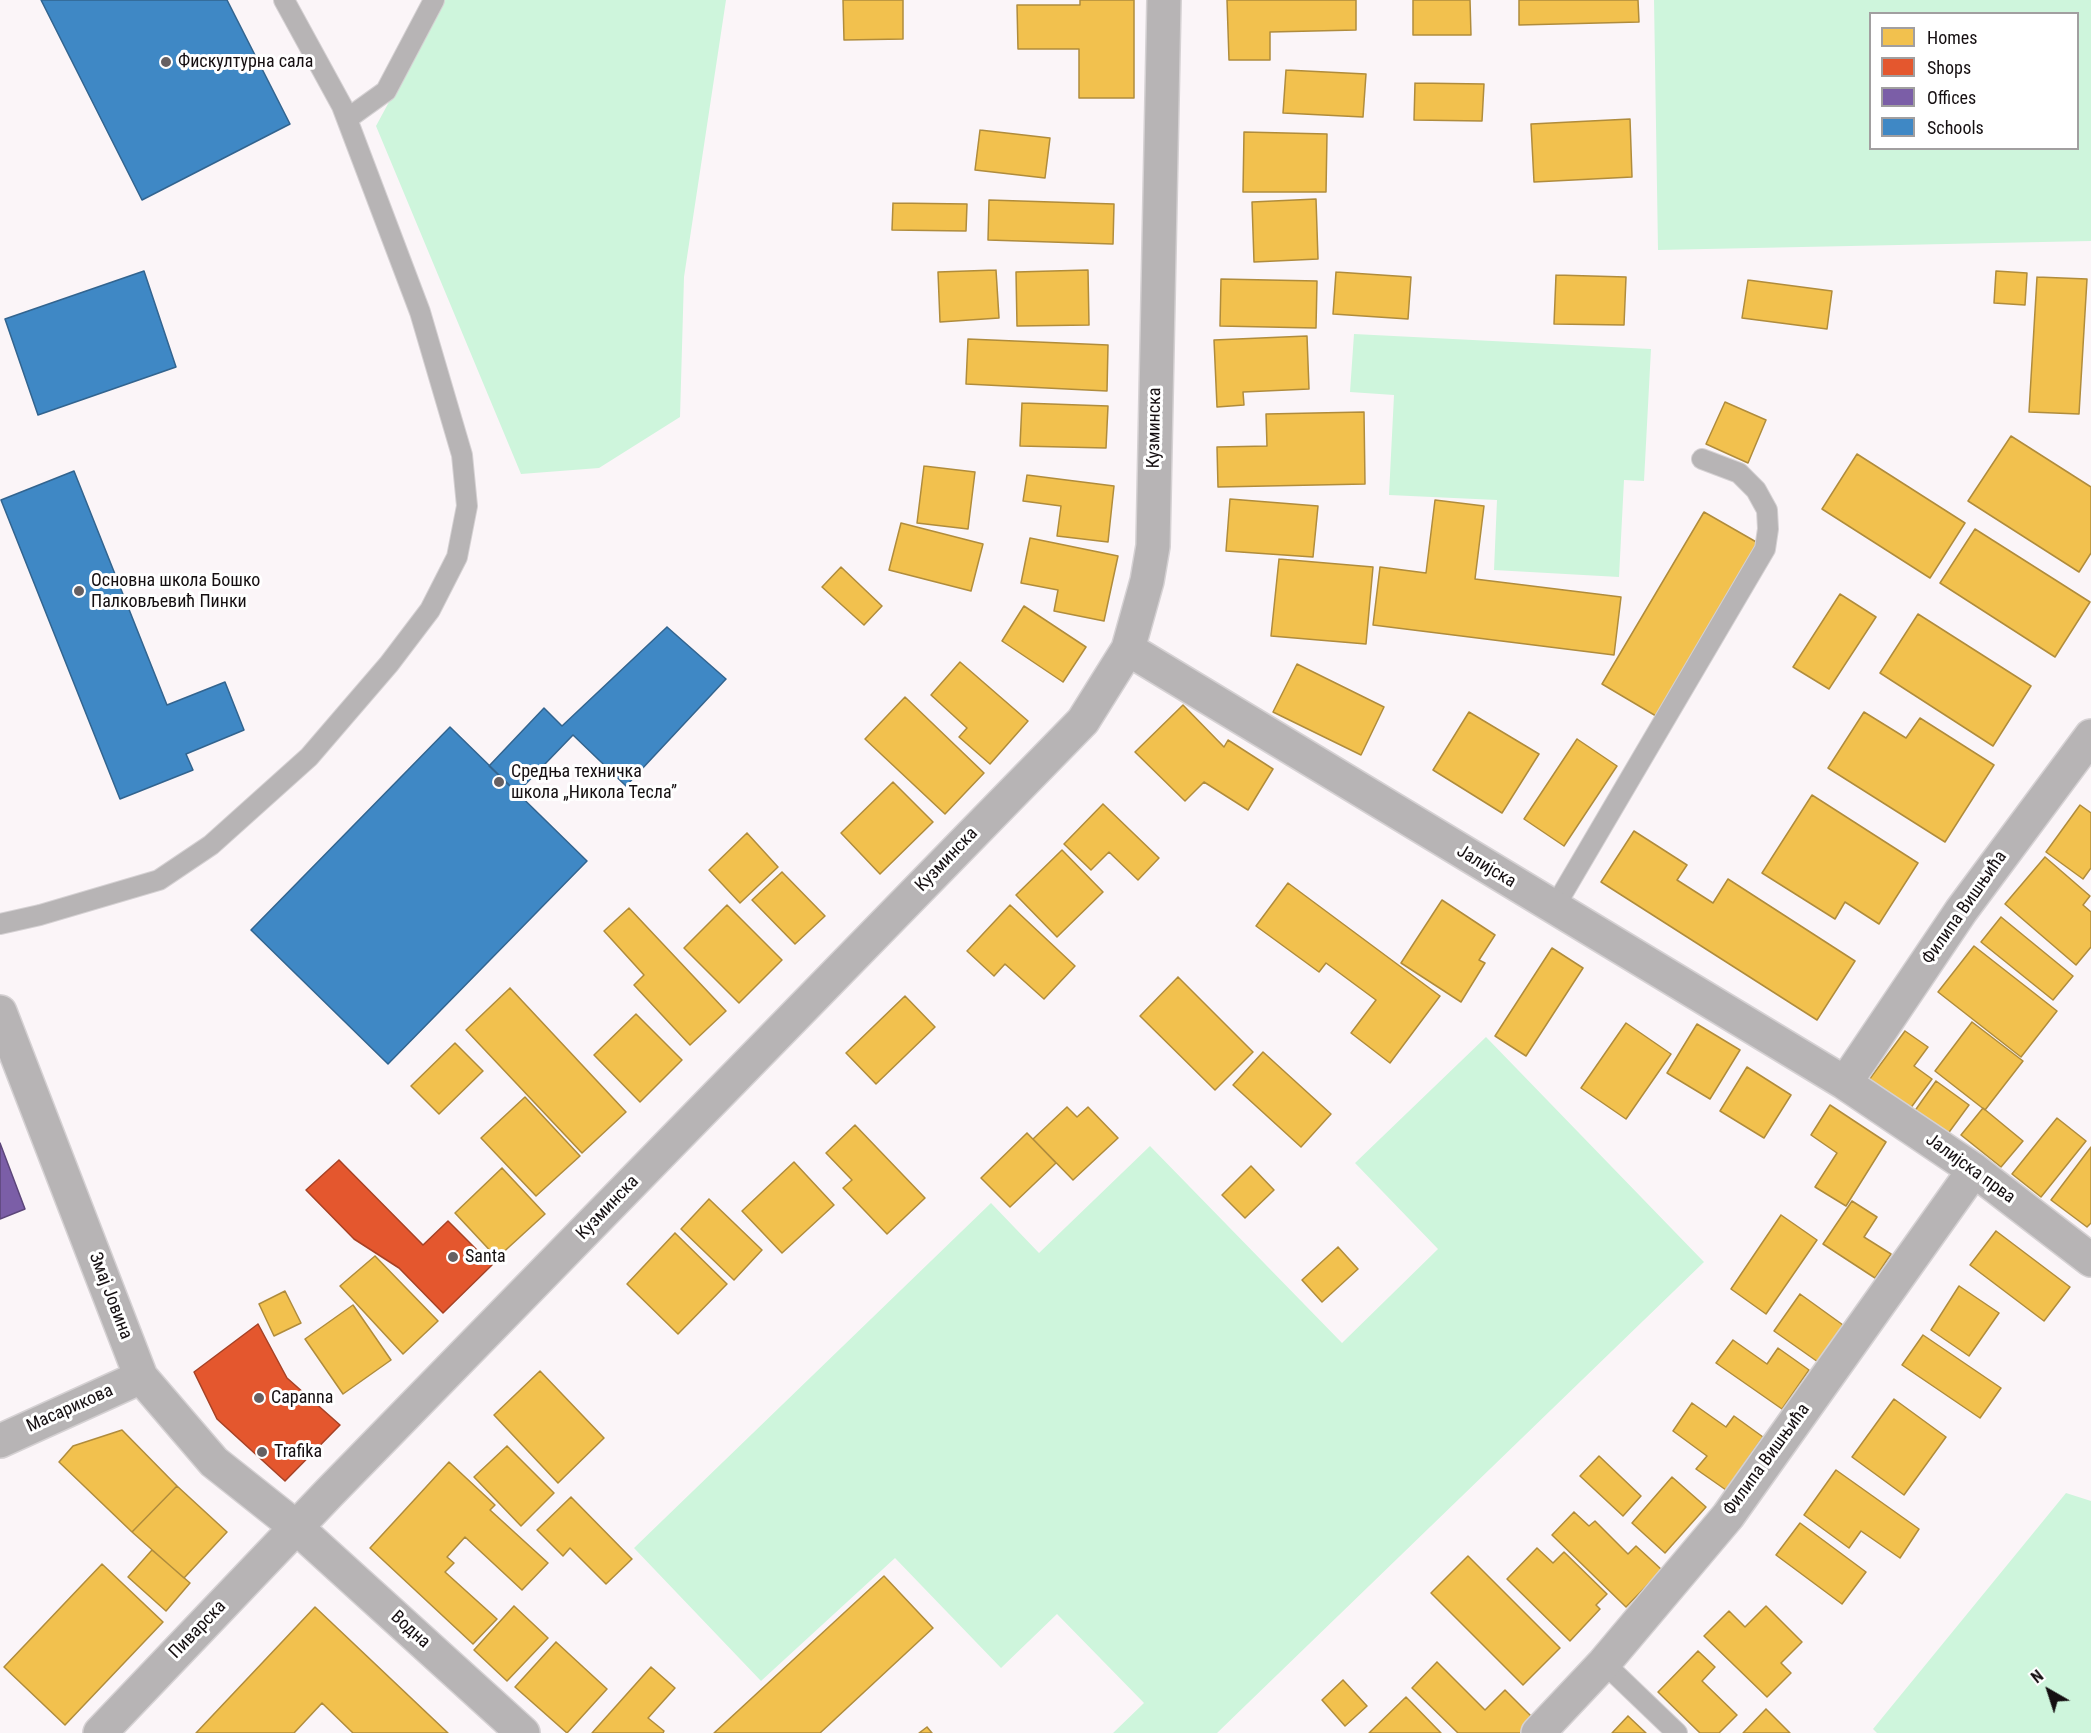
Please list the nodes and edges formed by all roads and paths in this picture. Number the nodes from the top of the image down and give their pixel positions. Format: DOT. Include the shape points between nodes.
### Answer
graph roads {
  1 [pos="284,0"];
  2 [pos="434,0"];
  3 [pos="1164,0"];
  4 [pos="347,119"];
  5 [pos="1702,459"];
  6 [pos="1128,650"];
  7 [pos="2091,736"];
  8 [pos="1554,908"];
  9 [pos="0,924"];
  10 [pos="0,1012"];
  11 [pos="1845,1083"];
  12 [pos="1974,1170"];
  13 [pos="2091,1260"];
  14 [pos="141,1377"];
  15 [pos="0,1441"];
  16 [pos="297,1527"];
  17 [pos="1604,1663"];
  18 [pos="100,1733"];
  19 [pos="523,1733"];
  20 [pos="1538,1733"];
  21 [pos="1677,1733"];
  1 -- 4 [label="lane"];
  2 -- 4 [label="lane" via="386,91"];
  3 -- 6 [label="street, Кузминска" via="1153,546"];
  4 -- 9 [label="lane" via="420,312 462,454 467,506 457,557 430,610 389,664 309,756 211,845 159,880"];
  5 -- 8 [label="lane" via="1739,473 1756,490 1767,510 1765,549"];
  6 -- 8 [label="street, Јалијска"];
  6 -- 16 [label="street, Кузминска" via="1083,721"];
  7 -- 11 [label="street, Филипа Вишњића" via="1961,912"];
  8 -- 11 [label="street, Јалијска"];
  10 -- 14 [label="street, Змај Јовина"];
  11 -- 12 [label="street, Јалијска прва"];
  12 -- 13 [label="street, Јалијска прва"];
  12 -- 17 [label="street, Филипа Вишњића" via="1728,1516"];
  14 -- 15 [label="street, Масарикова"];
  14 -- 16 [label="street, Змај Јовина" via="214,1462"];
  16 -- 18 [label="street, Пиварска"];
  16 -- 19 [label="street, Водна"];
  17 -- 20 [label="street, Филипа Вишњића"];
  17 -- 21 [label="lane"];
}
